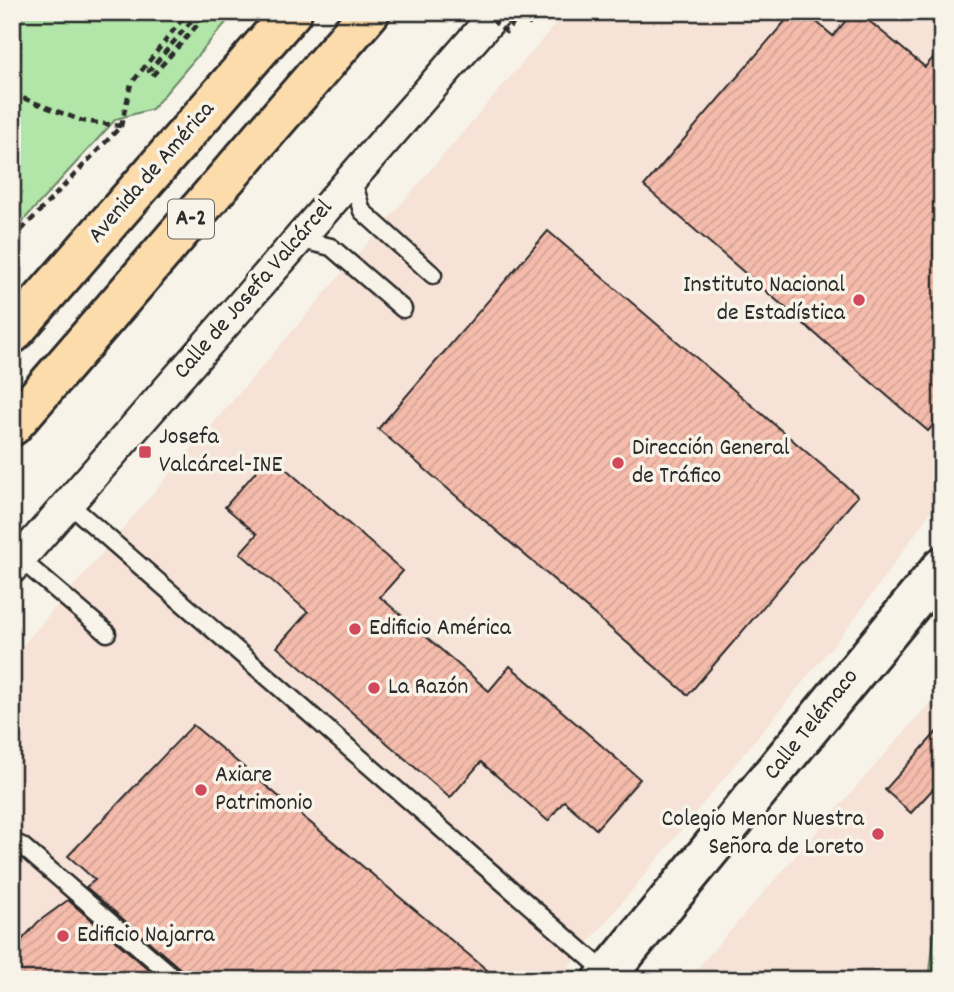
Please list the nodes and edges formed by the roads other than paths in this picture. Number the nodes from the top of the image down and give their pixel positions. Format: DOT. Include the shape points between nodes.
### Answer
graph roads {
  1 [pos="292,12"];
  2 [pos="370,12"];
  3 [pos="497,12"];
  4 [pos="352,178"];
  5 [pos="298,239"];
  6 [pos="433,275"];
  7 [pos="403,309"];
  8 [pos="12,334"];
  9 [pos="12,426"];
  10 [pos="68,503"];
  11 [pos="16,564"];
  12 [pos="942,567"];
  13 [pos="107,633"];
  14 [pos="12,842"];
  15 [pos="605,977"];
  16 [pos="177,980"];
  1 -- 8 [label="highway, Avenida de América / A-2"];
  2 -- 9 [label="highway, A-2"];
  3 -- 4 [label="street, Calle de Josefa Valcárcel"];
  4 -- 5 [label="street, Calle de Josefa Valcárcel"];
  4 -- 6 [label="lane" via="362,211"];
  5 -- 7 [label="lane" via="331,247"];
  5 -- 10 [label="street, Calle de Josefa Valcárcel"];
  10 -- 11 [label="street, Calle de Josefa Valcárcel"];
  10 -- 15 [label="lane"];
  11 -- 13 [label="lane"];
  12 -- 15 [label="street, Calle Telémaco"];
  14 -- 16 [label="lane"];
}
